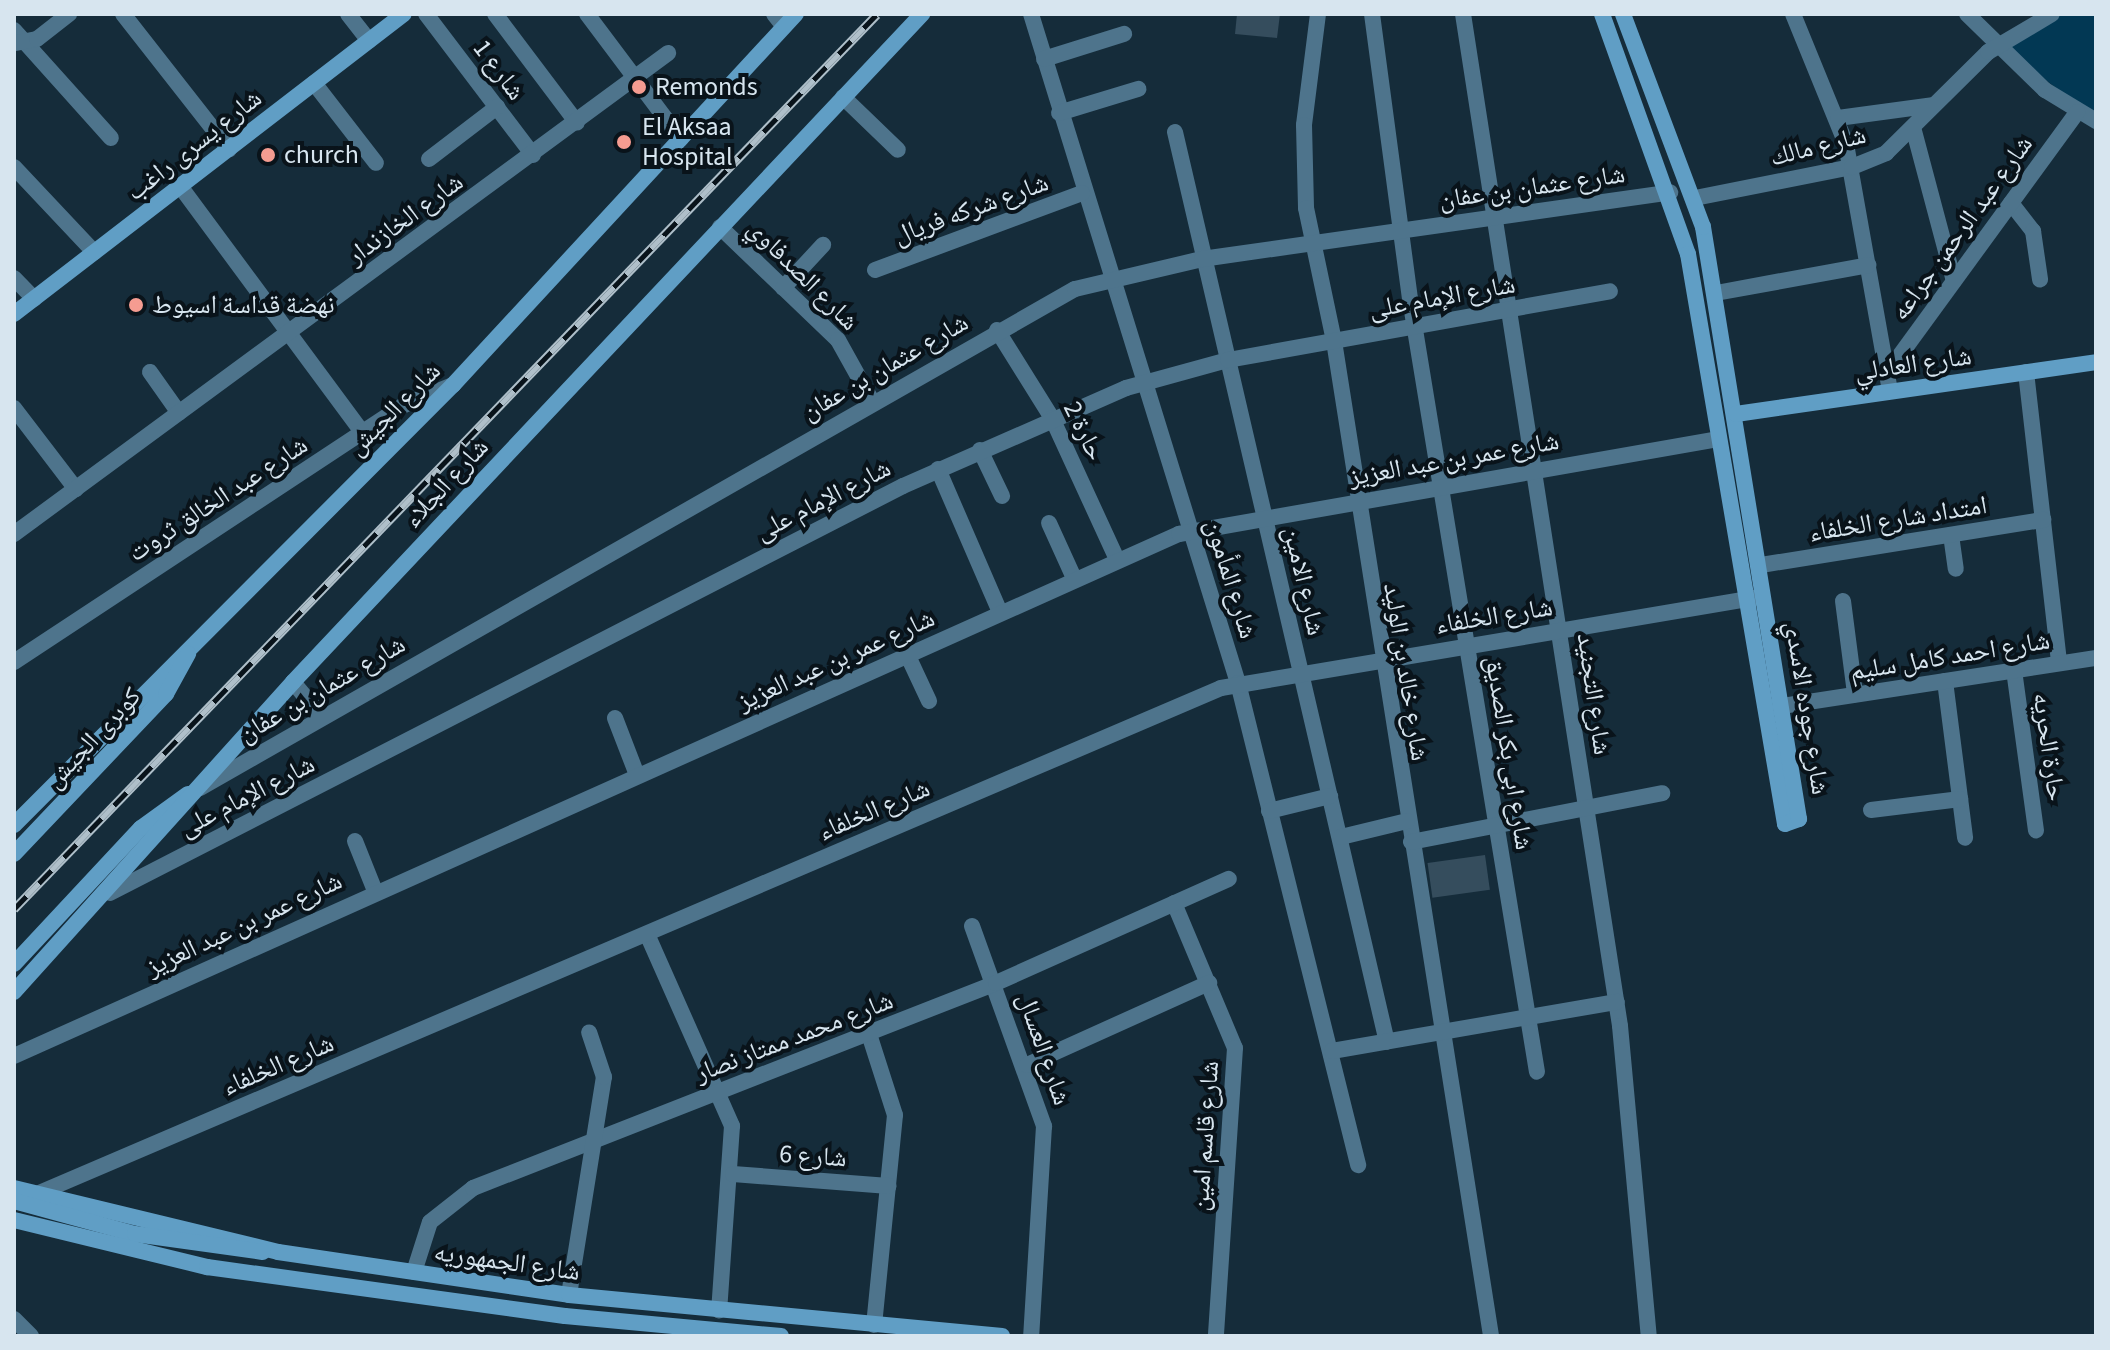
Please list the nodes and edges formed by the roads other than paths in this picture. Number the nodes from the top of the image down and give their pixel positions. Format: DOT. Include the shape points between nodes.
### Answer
graph roads {
  1 [pos="69,14"];
  2 [pos="123,14"];
  3 [pos="348,14"];
  4 [pos="404,14"];
  5 [pos="426,14"];
  6 [pos="495,14"];
  7 [pos="587,14"];
  8 [pos="796,14"];
  9 [pos="922,14"];
  10 [pos="1031,14"];
  11 [pos="1318,14"];
  12 [pos="1372,14"];
  13 [pos="1463,14"];
  14 [pos="1602,14"];
  15 [pos="1623,14"];
  16 [pos="1793,14"];
  17 [pos="1967,14"];
  18 [pos="2052,14"];
  19 [pos="779,21"];
  20 [pos="1124,34"];
  21 [pos="17,38"];
  22 [pos="369,41"];
  23 [pos="1998,44"];
  24 [pos="668,53"];
  25 [pos="1044,59"];
  26 [pos="636,80"];
  27 [pos="314,83"];
  28 [pos="1138,89"];
  29 [pos="843,97"];
  30 [pos="1934,105"];
  31 [pos="497,107"];
  32 [pos="2077,112"];
  33 [pos="1059,113"];
  34 [pos="1838,118"];
  35 [pos="2096,121"];
  36 [pos="577,123"];
  37 [pos="1914,131"];
  38 [pos="1175,132"];
  39 [pos="111,138"];
  40 [pos="681,139"];
  41 [pos="229,149"];
  42 [pos="898,150"];
  43 [pos="533,155"];
  44 [pos="429,159"];
  45 [pos="376,163"];
  46 [pos="14,167"];
  47 [pos="1852,167"];
  48 [pos="180,186"];
  49 [pos="1670,192"];
  50 [pos="1082,193"];
  51 [pos="1695,198"];
  52 [pos="2011,203"];
  53 [pos="1496,217"];
  54 [pos="720,227"];
  55 [pos="1400,231"];
  56 [pos="1314,242"];
  57 [pos="823,245"];
  58 [pos="94,252"];
  59 [pos="1202,259"];
  60 [pos="1868,265"];
  61 [pos="875,270"];
  62 [pos="1107,277"];
  63 [pos="14,278"];
  64 [pos="2040,279"];
  65 [pos="1954,281"];
  66 [pos="783,288"];
  67 [pos="1610,291"];
  68 [pos="1716,293"];
  69 [pos="34,299"];
  70 [pos="1510,309"];
  71 [pos="14,314"];
  72 [pos="1417,326"];
  73 [pos="997,330"];
  74 [pos="289,333"];
  75 [pos="1334,341"];
  76 [pos="1228,360"];
  77 [pos="2096,362"];
  78 [pos="150,372"];
  79 [pos="2026,372"];
  80 [pos="1887,373"];
  81 [pos="1144,381"];
  82 [pos="453,385"];
  83 [pos="1890,391"];
  84 [pos="873,403"];
  85 [pos="14,408"];
  86 [pos="179,413"];
  87 [pos="1736,414"];
  88 [pos="1052,418"];
  89 [pos="363,433"];
  90 [pos="1718,439"];
  91 [pos="980,450"];
  92 [pos="938,469"];
  93 [pos="1535,469"];
  94 [pos="1445,484"];
  95 [pos="76,489"];
  96 [pos="1002,496"];
  97 [pos="1355,500"];
  98 [pos="1264,516"];
  99 [pos="2043,520"];
  100 [pos="1049,523"];
  101 [pos="1192,530"];
  102 [pos="14,534"];
  103 [pos="1951,535"];
  104 [pos="1117,559"];
  105 [pos="1761,565"];
  106 [pos="1956,569"];
  107 [pos="1074,578"];
  108 [pos="1765,596"];
  109 [pos="1745,599"];
  110 [pos="1843,601"];
  111 [pos="1000,612"];
  112 [pos="1560,630"];
  113 [pos="192,644"];
  114 [pos="1468,644"];
  115 [pos="907,654"];
  116 [pos="2096,658"];
  117 [pos="1379,659"];
  118 [pos="14,662"];
  119 [pos="2059,663"];
  120 [pos="2014,670"];
  121 [pos="1300,672"];
  122 [pos="1945,681"];
  123 [pos="293,682"];
  124 [pos="1238,683"];
  125 [pos="1855,694"];
  126 [pos="929,701"];
  127 [pos="1783,705"];
  128 [pos="1763,709"];
  129 [pos="321,716"];
  130 [pos="615,718"];
  131 [pos="637,775"];
  132 [pos="196,790"];
  133 [pos="1662,793"];
  134 [pos="1330,796"];
  135 [pos="1960,799"];
  136 [pos="1586,809"];
  137 [pos="1871,810"];
  138 [pos="1269,811"];
  139 [pos="1407,821"];
  140 [pos="14,825"];
  141 [pos="1496,825"];
  142 [pos="2036,831"];
  143 [pos="1341,837"];
  144 [pos="1965,838"];
  145 [pos="355,841"];
  146 [pos="1411,842"];
  147 [pos="14,854"];
  148 [pos="1229,879"];
  149 [pos="375,891"];
  150 [pos="110,893"];
  151 [pos="1174,903"];
  152 [pos="972,926"];
  153 [pos="647,934"];
  154 [pos="14,964"];
  155 [pos="996,983"];
  156 [pos="1209,983"];
  157 [pos="14,992"];
  158 [pos="1617,1002"];
  159 [pos="1528,1018"];
  160 [pos="589,1032"];
  161 [pos="1444,1032"];
  162 [pos="869,1034"];
  163 [pos="1387,1042"];
  164 [pos="1332,1051"];
  165 [pos="14,1056"];
  166 [pos="1027,1065"];
  167 [pos="1537,1072"];
  168 [pos="719,1091"];
  169 [pos="594,1141"];
  170 [pos="1358,1165"];
  171 [pos="733,1174"];
  172 [pos="889,1186"];
  173 [pos="14,1188"];
  174 [pos="39,1193"];
  175 [pos="14,1201"];
  176 [pos="14,1220"];
  177 [pos="278,1252"];
  178 [pos="414,1272"];
  179 [pos="569,1295"];
  180 [pos="719,1311"];
  181 [pos="14,1319"];
  182 [pos="874,1325"];
  183 [pos="911,1332"];
  184 [pos="961,1334"];
  185 [pos="31,1336"];
  186 [pos="781,1336"];
  187 [pos="1002,1336"];
  188 [pos="1031,1336"];
  189 [pos="1216,1336"];
  190 [pos="1491,1336"];
  191 [pos="1649,1336"];
  1 -- 21 [label="street"];
  2 -- 41 [label="street"];
  3 -- 22 [label="street"];
  4 -- 22 [label="street, شارع يسرى راغب"];
  5 -- 31 [label="street, شارع 1"];
  6 -- 36 [label="street"];
  7 -- 26 [label="street"];
  8 -- 19 [label="street, شارع الجيش"];
  9 -- 29 [label="street, شارع الجلاء"];
  10 -- 25 [label="street, شارع المأمون"];
  11 -- 56 [label="street, شارع خالد بن الوليد" via="1303,150"];
  12 -- 55 [label="street, شارع ابى بكر الصديق"];
  13 -- 53 [label="street, شارع التجنيد"];
  14 -- 49 [label="street, شارع جوده الاسدي"];
  15 -- 51 [label="street, شارع جوده الاسدي"];
  16 -- 34 [label="street"];
  17 -- 23 [label="street"];
  18 -- 23 [label="street, شارع مالك"];
  19 -- 40 [label="street, شارع الجيش"];
  20 -- 25 [label="street"];
  21 -- 39 [label="street"];
  22 -- 27 [label="street, شارع يسرى راغب"];
  23 -- 30 [label="street, شارع مالك"];
  23 -- 32 [label="street"];
  24 -- 26 [label="street, شارع الخازندار"];
  25 -- 33 [label="street, شارع المأمون"];
  26 -- 36 [label="street, شارع الخازندار"];
  26 -- 40 [label="street"];
  27 -- 41 [label="street, شارع يسرى راغب"];
  27 -- 45 [label="street"];
  28 -- 33 [label="street"];
  29 -- 42 [label="street"];
  29 -- 54 [label="street, شارع الجلاء"];
  30 -- 34 [label="street, شارع مالك"];
  30 -- 37 [label="street, شارع مالك"];
  31 -- 43 [label="street, شارع 1"];
  31 -- 44 [label="street"];
  32 -- 35 [label="street"];
  32 -- 52 [label="street, شارع عبد الرحمن جراعه"];
  33 -- 50 [label="street, شارع المأمون"];
  34 -- 47 [label="street"];
  36 -- 43 [label="street, شارع الخازندار"];
  37 -- 47 [label="street, شارع مالك"];
  37 -- 65 [label="street"];
  38 -- 59 [label="street, شارع الامين"];
  40 -- 82 [label="street, شارع الجيش"];
  41 -- 48 [label="street, شارع يسرى راغب"];
  43 -- 74 [label="street, شارع الخازندار"];
  46 -- 58 [label="street"];
  47 -- 51 [label="street, شارع مالك"];
  47 -- 60 [label="street"];
  48 -- 58 [label="street, شارع يسرى راغب"];
  48 -- 74 [label="street"];
  49 -- 53 [label="street, شارع عثمان بن عفان"];
  49 -- 90 [label="street, شارع جوده الاسدي" via="1688,254"];
  50 -- 61 [label="street, شارع شركه فريال"];
  50 -- 62 [label="street, شارع المأمون"];
  51 -- 68 [label="street, شارع جوده الاسدي"];
  52 -- 64 [label="street" via="2033,231"];
  52 -- 65 [label="street, شارع عبد الرحمن جراعه"];
  53 -- 55 [label="street, شارع عثمان بن عفان"];
  53 -- 70 [label="street, شارع التجنيد"];
  54 -- 66 [label="street, شارع الصدفاوي"];
  54 -- 123 [label="street, شارع الجلاء"];
  55 -- 56 [label="street, شارع عثمان بن عفان"];
  55 -- 72 [label="street, شارع ابى بكر الصديق"];
  56 -- 59 [label="street, شارع عثمان بن عفان"];
  56 -- 75 [label="street, شارع خالد بن الوليد"];
  57 -- 66 [label="street"];
  58 -- 69 [label="street, شارع يسرى راغب"];
  59 -- 62 [label="street, شارع عثمان بن عفان"];
  59 -- 76 [label="street, شارع الامين"];
  60 -- 68 [label="street"];
  60 -- 80 [label="street"];
  62 -- 73 [label="street, شارع عثمان بن عفان"];
  62 -- 81 [label="street, شارع المأمون"];
  63 -- 69 [label="street"];
  65 -- 80 [label="street, شارع عبد الرحمن جراعه"];
  66 -- 84 [label="street, شارع الصدفاوي" via="846,350"];
  67 -- 70 [label="street, شارع الإمام على"];
  68 -- 87 [label="street, شارع جوده الاسدي"];
  69 -- 71 [label="street, شارع يسرى راغب"];
  70 -- 72 [label="street, شارع الإمام على"];
  70 -- 93 [label="street, شارع التجنيد"];
  72 -- 75 [label="street, شارع الإمام على"];
  72 -- 94 [label="street, شارع ابى بكر الصديق"];
  73 -- 84 [label="street, شارع عثمان بن عفان"];
  73 -- 88 [label="street, حارة 2"];
  74 -- 86 [label="street, شارع الخازندار"];
  74 -- 89 [label="street"];
  75 -- 76 [label="street, شارع الإمام على"];
  75 -- 97 [label="street, شارع خالد بن الوليد"];
  76 -- 81 [label="street, شارع الإمام على"];
  76 -- 98 [label="street, شارع الامين"];
  77 -- 79 [label="street, شارع العادلي"];
  78 -- 86 [label="street"];
  79 -- 83 [label="street, شارع العادلي"];
  79 -- 99 [label="street"];
  80 -- 83 [label="street"];
  81 -- 88 [label="street, شارع الإمام على"];
  81 -- 101 [label="street, شارع المأمون"];
  82 -- 89 [label="street, شارع عبد الخالق ثروت"];
  82 -- 113 [label="street, شارع الجيش"];
  83 -- 87 [label="street, شارع العادلي"];
  84 -- 129 [label="street, شارع عثمان بن عفان"];
  85 -- 95 [label="street"];
  86 -- 95 [label="street, شارع الخازندار"];
  87 -- 105 [label="street, شارع جوده الاسدي"];
  88 -- 91 [label="street, شارع الإمام على"];
  88 -- 104 [label="street, حارة 2"];
  89 -- 118 [label="street, شارع عبد الخالق ثروت"];
  90 -- 93 [label="street, شارع عمر بن عبد العزيز"];
  90 -- 109 [label="street, شارع جوده الاسدي"];
  91 -- 92 [label="street, شارع الإمام على"];
  91 -- 96 [label="street"];
  92 -- 111 [label="street"];
  92 -- 150 [label="street, شارع الإمام على"];
  93 -- 94 [label="street, شارع عمر بن عبد العزيز"];
  93 -- 112 [label="street, شارع التجنيد"];
  94 -- 97 [label="street, شارع عمر بن عبد العزيز"];
  94 -- 114 [label="street, شارع ابى بكر الصديق"];
  95 -- 102 [label="street, شارع الخازندار"];
  97 -- 98 [label="street, شارع عمر بن عبد العزيز"];
  97 -- 117 [label="street, شارع خالد بن الوليد"];
  98 -- 101 [label="street, شارع عمر بن عبد العزيز"];
  98 -- 121 [label="street, شارع الامين"];
  99 -- 103 [label="street, امتداد شارع الخلفاء"];
  99 -- 119 [label="street"];
  100 -- 107 [label="street"];
  101 -- 104 [label="street, شارع عمر بن عبد العزيز"];
  101 -- 124 [label="street, شارع المأمون"];
  103 -- 105 [label="street, امتداد شارع الخلفاء"];
  103 -- 106 [label="street"];
  104 -- 107 [label="street, شارع عمر بن عبد العزيز"];
  105 -- 108 [label="street, شارع جوده الاسدي"];
  107 -- 111 [label="street, شارع عمر بن عبد العزيز"];
  108 -- 109 [label="street, شارع الخلفاء"];
  108 -- 127 [label="street, شارع جوده الاسدي"];
  109 -- 112 [label="street, شارع الخلفاء"];
  109 -- 128 [label="street, شارع جوده الاسدي"];
  110 -- 125 [label="street"];
  111 -- 115 [label="street, شارع عمر بن عبد العزيز"];
  112 -- 114 [label="street, شارع الخلفاء"];
  112 -- 136 [label="street, شارع التجنيد"];
  113 -- 140 [label="street, شارع الجيش"];
  113 -- 147 [label="street, كوبرى الجيش" via="166,694"];
  114 -- 117 [label="street, شارع الخلفاء"];
  114 -- 141 [label="street, شارع ابى بكر الصديق"];
  115 -- 126 [label="street"];
  115 -- 131 [label="street, شارع عمر بن عبد العزيز"];
  116 -- 119 [label="street, شارع احمد كامل سليم"];
  117 -- 121 [label="street, شارع الخلفاء"];
  117 -- 139 [label="street, شارع خالد بن الوليد"];
  119 -- 120 [label="street, شارع احمد كامل سليم"];
  120 -- 122 [label="street, شارع احمد كامل سليم"];
  120 -- 142 [label="street, حارة الحريه"];
  121 -- 124 [label="street, شارع الخلفاء"];
  121 -- 134 [label="street, شارع الامين"];
  122 -- 125 [label="street, شارع احمد كامل سليم"];
  122 -- 135 [label="street"];
  123 -- 129 [label="street"];
  123 -- 132 [label="street, شارع الجلاء"];
  124 -- 138 [label="street, شارع المأمون"];
  124 -- 153 [label="street, شارع الخلفاء"];
  125 -- 127 [label="street, شارع احمد كامل سليم"];
  127 -- 128 [label="street, شارع احمد كامل سليم"];
  127 -- 128 [label="street, شارع جوده الاسدي" via="1799,819 1785,824"];
  129 -- 132 [label="street, شارع عثمان بن عفان"];
  130 -- 131 [label="street"];
  131 -- 149 [label="street, شارع عمر بن عبد العزيز"];
  132 -- 150 [label="street, شارع الجلاء"];
  132 -- 154 [label="street" via="141,828"];
  133 -- 136 [label="street"];
  134 -- 138 [label="street"];
  134 -- 143 [label="street, شارع الامين"];
  135 -- 137 [label="street"];
  135 -- 144 [label="street"];
  136 -- 141 [label="street"];
  136 -- 158 [label="street, شارع التجنيد"];
  138 -- 164 [label="street, شارع المأمون"];
  139 -- 143 [label="street"];
  139 -- 146 [label="street, شارع خالد بن الوليد"];
  141 -- 146 [label="street"];
  141 -- 159 [label="street, شارع ابى بكر الصديق"];
  143 -- 163 [label="street, شارع الامين"];
  145 -- 149 [label="street"];
  146 -- 161 [label="street, شارع خالد بن الوليد"];
  148 -- 151 [label="street, شارع محمد ممتاز نصار"];
  149 -- 165 [label="street, شارع عمر بن عبد العزيز"];
  150 -- 157 [label="street, شارع الجلاء"];
  151 -- 155 [label="street, شارع محمد ممتاز نصار"];
  151 -- 156 [label="street, شارع قاسم امين"];
  152 -- 155 [label="street, شارع العسال"];
  153 -- 168 [label="street"];
  153 -- 174 [label="street, شارع الخلفاء"];
  155 -- 162 [label="street, شارع محمد ممتاز نصار"];
  155 -- 166 [label="street, شارع العسال"];
  156 -- 166 [label="street"];
  156 -- 189 [label="street, شارع قاسم امين" via="1236,1059"];
  158 -- 159 [label="street"];
  158 -- 191 [label="street, شارع التجنيد"];
  159 -- 161 [label="street"];
  159 -- 167 [label="street, شارع ابى بكر الصديق"];
  160 -- 169 [label="street" via="604,1073"];
  161 -- 163 [label="street"];
  161 -- 190 [label="street, شارع خالد بن الوليد"];
  162 -- 168 [label="street, شارع محمد ممتاز نصار"];
  162 -- 172 [label="street" via="894,1103"];
  163 -- 164 [label="street"];
  164 -- 170 [label="street, شارع المأمون"];
  166 -- 188 [label="street, شارع العسال" via="1045,1140"];
  168 -- 169 [label="street, شارع محمد ممتاز نصار"];
  168 -- 171 [label="street" via="732,1126"];
  169 -- 178 [label="street, شارع محمد ممتاز نصار" via="456,1197 421,1238"];
  169 -- 179 [label="street"];
  171 -- 172 [label="street, شارع 6"];
  171 -- 180 [label="street"];
  172 -- 182 [label="street"];
  173 -- 174 [label="street, شارع الجمهوريه"];
  174 -- 177 [label="street, شارع الجمهوريه"];
  175 -- 177 [label="street" via="64,1217 217,1248"];
  176 -- 186 [label="street, شارع الجمهوريه" via="207,1267 565,1316"];
  177 -- 178 [label="street, شارع الجمهوريه"];
  178 -- 179 [label="street, شارع الجمهوريه"];
  179 -- 180 [label="street, شارع الجمهوريه"];
  180 -- 182 [label="street, شارع الجمهوريه"];
  181 -- 185 [label="street"];
  182 -- 183 [label="street, شارع الجمهوريه"];
  183 -- 184 [label="street, شارع الجمهوريه"];
  184 -- 187 [label="street, شارع الجمهوريه"];
}
